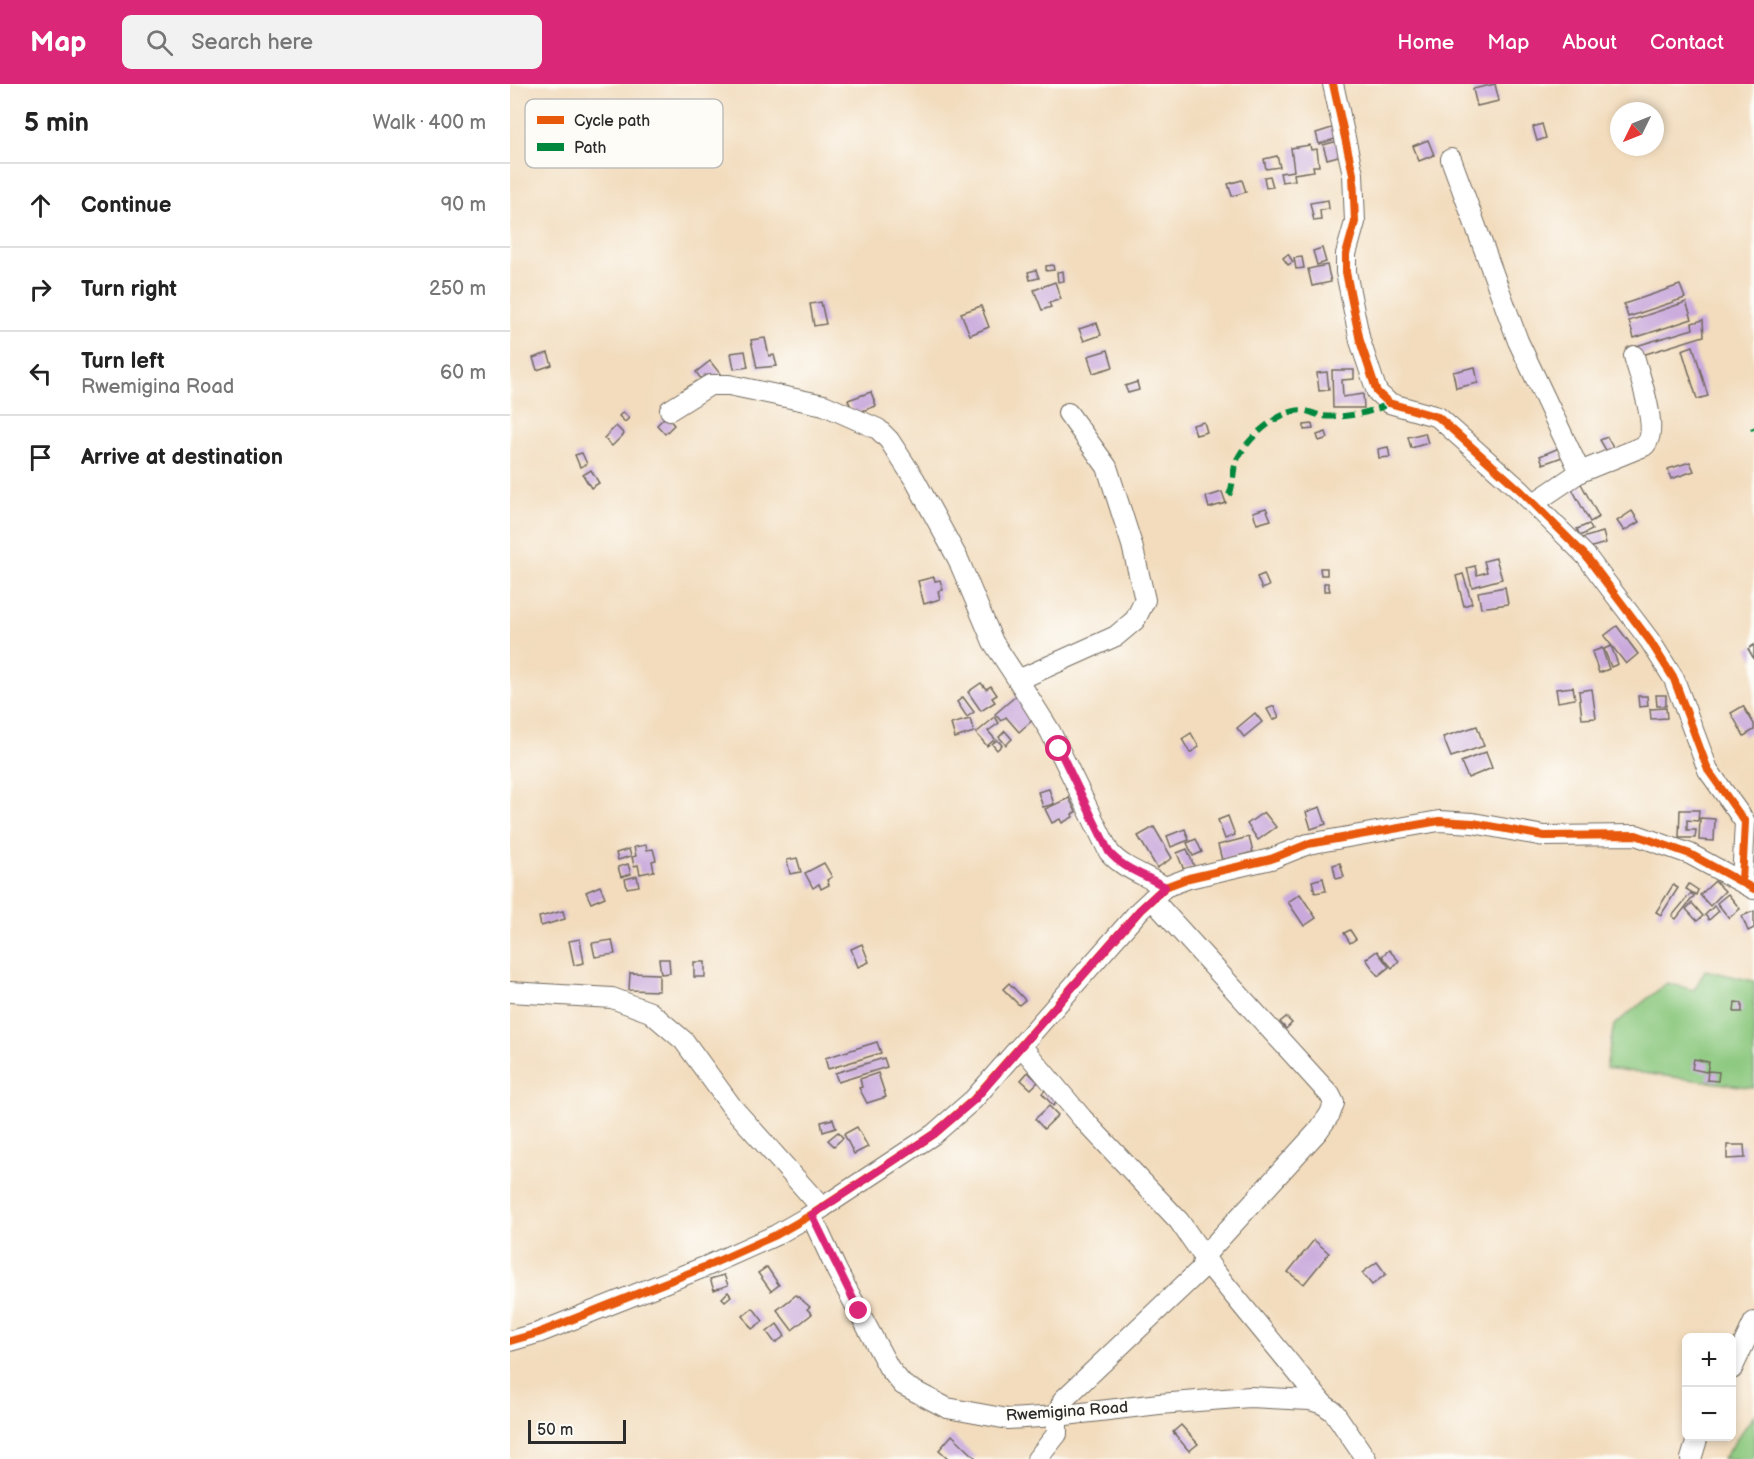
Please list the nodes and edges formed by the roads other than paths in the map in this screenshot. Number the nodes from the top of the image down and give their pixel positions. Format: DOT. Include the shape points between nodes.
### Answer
graph roads {
  1 [pos="1334,84"];
  2 [pos="1451,159"];
  3 [pos="1634,356"];
  4 [pos="670,410"];
  5 [pos="1068,413"];
  6 [pos="1580,472"];
  7 [pos="1534,503"];
  8 [pos="1018,680"];
  9 [pos="1748,885"];
  10 [pos="1158,893"];
  11 [pos="510,992"];
  12 [pos="1022,1047"];
  13 [pos="817,1211"];
  14 [pos="1204,1257"];
  15 [pos="1754,1322"];
  16 [pos="510,1341"];
  17 [pos="1736,1359"];
  18 [pos="1323,1404"];
  19 [pos="1057,1416"];
  20 [pos="1697,1441"];
  21 [pos="1037,1459"];
  22 [pos="1366,1459"];
  23 [pos="1690,1459"];
  1 -- 7 [label="street" via="1353,174 1354,222 1346,272 1360,341 1377,392 1389,404 1438,417"];
  2 -- 6 [label="street" via="1518,341"];
  3 -- 6 [label="street" via="1652,435 1644,446"];
  4 -- 8 [label="street" via="710,385 729,385 824,405 878,429 915,480 958,559 993,642"];
  5 -- 8 [label="street" via="1107,467 1145,600 1135,620 1116,636"];
  6 -- 7 [label="street"];
  7 -- 9 [label="street" via="1586,556 1674,679 1708,770 1745,822"];
  8 -- 10 [label="street" via="1050,731 1109,852 1120,864 1141,872"];
  9 -- 10 [label="street" via="1690,854 1636,835 1544,836 1439,821 1308,844 1271,859 1189,878"];
  10 -- 12 [label="street"];
  10 -- 14 [label="street" via="1334,1103 1318,1131"];
  11 -- 13 [label="street, Rwemigina Road" via="612,998 650,1012 684,1041"];
  12 -- 13 [label="street" via="974,1100 934,1134"];
  12 -- 14 [label="street" via="1082,1118 1179,1221"];
  13 -- 16 [label="street" via="776,1235 707,1266"];
  13 -- 19 [label="street, Rwemigina Road" via="859,1311 889,1368 903,1385 947,1408 971,1413 1008,1419"];
  14 -- 18 [label="street"];
  14 -- 19 [label="street" via="1201,1269 1063,1400"];
  15 -- 17 [label="street"];
  18 -- 19 [label="street, Rwemigina Road" via="1250,1397"];
  18 -- 22 [label="street" via="1334,1412"];
  19 -- 21 [label="street" via="1057,1434"];
  20 -- 23 [label="street"];
}
